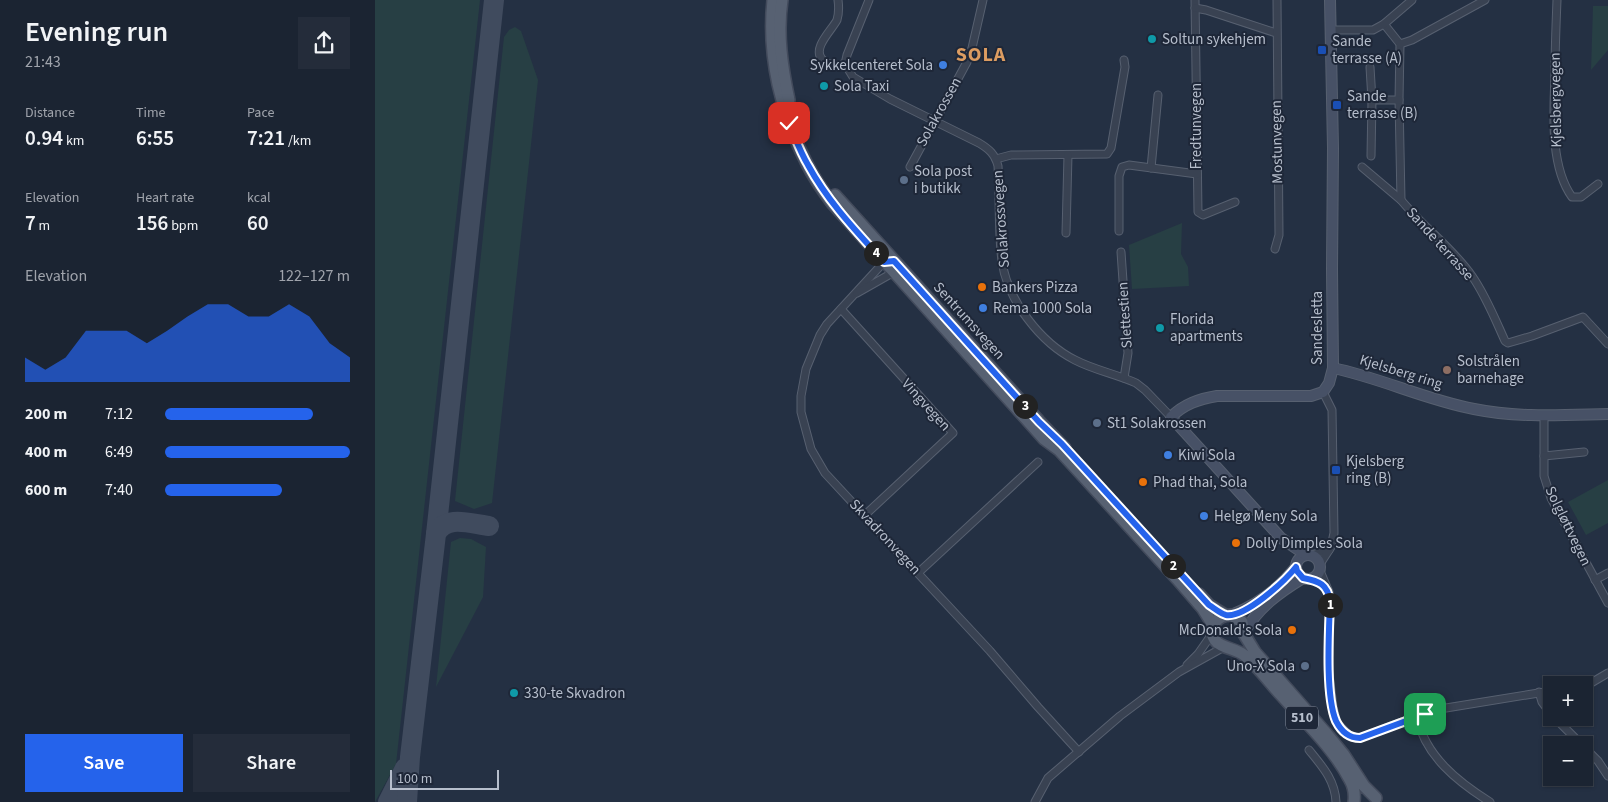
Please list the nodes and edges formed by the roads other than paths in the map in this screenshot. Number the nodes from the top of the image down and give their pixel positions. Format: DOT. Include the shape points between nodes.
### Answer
graph roads {
  1 [pos="773,0"];
  2 [pos="781,0"];
  3 [pos="838,0"];
  4 [pos="869,0"];
  5 [pos="983,0"];
  6 [pos="1195,0"];
  7 [pos="1277,0"];
  8 [pos="1329,0"];
  9 [pos="1412,0"];
  10 [pos="1485,0"];
  11 [pos="1557,0"];
  12 [pos="1195,8"];
  13 [pos="1384,24"];
  14 [pos="1329,30"];
  15 [pos="1276,33"];
  16 [pos="1400,44"];
  17 [pos="1124,60"];
  18 [pos="845,64"];
  19 [pos="1370,67"];
  20 [pos="1158,95"];
  21 [pos="1371,100"];
  22 [pos="1399,100"];
  23 [pos="935,122"];
  24 [pos="1068,155"];
  25 [pos="1371,156"];
  26 [pos="996,159"];
  27 [pos="910,166"];
  28 [pos="1362,167"];
  29 [pos="1151,168"];
  30 [pos="1197,174"];
  31 [pos="1598,184"];
  32 [pos="1401,200"];
  33 [pos="1235,202"];
  34 [pos="1119,231"];
  35 [pos="1066,233"];
  36 [pos="1275,249"];
  37 [pos="1121,252"];
  38 [pos="891,265"];
  39 [pos="857,293"];
  40 [pos="841,309"];
  41 [pos="1608,344"];
  42 [pos="1333,368"];
  43 [pos="1124,378"];
  44 [pos="1323,392"];
  45 [pos="1608,414"];
  46 [pos="1544,415"];
  47 [pos="1171,417"];
  48 [pos="1584,452"];
  49 [pos="1544,456"];
  50 [pos="1038,462"];
  51 [pos="865,515"];
  52 [pos="1281,538"];
  53 [pos="1329,550"];
  54 [pos="1309,555"];
  55 [pos="1296,566"];
  56 [pos="1320,568"];
  57 [pos="918,573"];
  58 [pos="1608,573"];
  59 [pos="1307,579"];
  60 [pos="1595,580"];
  61 [pos="1326,587"];
  62 [pos="1608,603"];
  63 [pos="1228,615"];
  64 [pos="1212,630"];
  65 [pos="1245,632"];
  66 [pos="1227,647"];
  67 [pos="1179,672"];
  68 [pos="1608,673"];
  69 [pos="1593,683"];
  70 [pos="1539,692"];
  71 [pos="1543,692"];
  72 [pos="1543,703"];
  73 [pos="1417,717"];
  74 [pos="1563,726"];
  75 [pos="1573,736"];
  76 [pos="1309,750"];
  77 [pos="1079,752"];
  78 [pos="1593,756"];
  79 [pos="1608,776"];
  80 [pos="1379,800"];
  81 [pos="1035,802"];
  82 [pos="1336,802"];
  83 [pos="1356,802"];
  84 [pos="1490,802"];
  1 -- 38 [label="main road, Sentrumsvegen / 510" via="772,47 777,83 789,123 807,164 832,203"];
  2 -- 38 [label="main road, Sentrumsvegen / 510" via="780,48 795,121 837,198"];
  3 -- 18 [label="street" via="836,21 819,51 820,57 831,64"];
  4 -- 18 [label="street"];
  5 -- 23 [label="street, Solakrossen" via="967,62"];
  6 -- 12 [label="street, Fredtunvegen"];
  7 -- 15 [label="street, Mostunvegen"];
  8 -- 14 [label="street, Sandesletta"];
  9 -- 13 [label="street"];
  10 -- 16 [label="street"];
  11 -- 31 [label="street, Kjelsbergvegen" via="1553,127 1558,160 1572,197 1581,197"];
  12 -- 15 [label="street"];
  12 -- 30 [label="street, Fredtunvegen"];
  13 -- 14 [label="street" via="1370,30"];
  13 -- 16 [label="street"];
  14 -- 42 [label="street, Sandesletta" via="1333,148"];
  15 -- 36 [label="street, Mostunvegen" via="1279,235"];
  16 -- 22 [label="street, Sande terrasse"];
  17 -- 24 [label="street" via="1111,148 1107,154"];
  18 -- 23 [label="street, Solakrossvegen" via="853,77"];
  19 -- 21 [label="street"];
  20 -- 29 [label="street"];
  21 -- 22 [label="street"];
  21 -- 25 [label="street"];
  22 -- 32 [label="street, Sande terrasse"];
  23 -- 26 [label="street, Solakrossvegen" via="989,148"];
  23 -- 27 [label="street, Solakrossen"];
  24 -- 26 [label="street" via="1011,155"];
  24 -- 35 [label="street"];
  26 -- 43 [label="street, Solakrossvegen" via="1003,262 1008,283 1020,308 1058,350 1086,365"];
  28 -- 32 [label="street, Sande terrasse"];
  29 -- 30 [label="street"];
  29 -- 34 [label="street" via="1122,167 1119,176"];
  30 -- 33 [label="street, Fredtunvegen" via="1199,214"];
  32 -- 41 [label="street, Sande terrasse" via="1472,276 1505,341 1508,343 1531,336 1583,317"];
  37 -- 43 [label="street, Slettestien" via="1127,352"];
  38 -- 39 [label="street, Skvadronvegen"];
  38 -- 39 [label="street, Skvadronvegen" via="867,279"];
  38 -- 63 [label="main road, Sentrumsvegen / 510" via="1062,444 1209,605"];
  38 -- 64 [label="main road, Sentrumsvegen / 510" via="1044,439 1059,450 1177,579 1203,609"];
  39 -- 40 [label="street, Skvadronvegen"];
  40 -- 51 [label="street, Skvadronvegen" via="820,335 806,369 801,412 811,449 825,473"];
  40 -- 51 [label="street, Vingvegen" via="953,433"];
  42 -- 44 [label="street, Sandesletta"];
  42 -- 46 [label="street, Kjelsberg ring" via="1473,409"];
  43 -- 47 [label="street, Solakrossvegen" via="1145,390"];
  44 -- 47 [label="street" via="1311,396 1217,396 1185,406"];
  44 -- 53 [label="street" via="1332,410 1334,539"];
  45 -- 46 [label="street, Kjelsberg ring"];
  46 -- 49 [label="street, Solgløttvegen"];
  47 -- 52 [label="street"];
  48 -- 49 [label="street"];
  49 -- 60 [label="street, Solgløttvegen" via="1551,498"];
  50 -- 57 [label="street"];
  51 -- 57 [label="street, Skvadronvegen"];
  52 -- 54 [label="street"];
  52 -- 55 [label="street"];
  53 -- 54 [label="street"];
  53 -- 56 [label="street"];
  54 -- 55 [label="street" via="1301,557"];
  54 -- 56 [label="street" via="1317,558"];
  55 -- 59 [label="street"];
  55 -- 63 [label="street" via="1261,600"];
  56 -- 59 [label="street" via="1318,575"];
  56 -- 61 [label="street"];
  57 -- 77 [label="street, Skvadronvegen"];
  58 -- 60 [label="street"];
  59 -- 61 [label="street"];
  59 -- 65 [label="street" via="1285,589 1269,602 1253,616"];
  60 -- 62 [label="street, Solgløttvegen"];
  61 -- 73 [label="street" via="1330,602 1329,674 1337,723 1348,735 1357,738"];
  63 -- 64 [label="main road" via="1215,620"];
  63 -- 65 [label="main road, Sentrumsvegen / 510" via="1242,622"];
  64 -- 66 [label="main road, Sentrumsvegen / 510" via="1216,642"];
  64 -- 67 [label="street" via="1198,654"];
  65 -- 66 [label="main road" via="1239,643"];
  65 -- 80 [label="main road, Sentrumsvegen / 510" via="1255,652 1344,755 1364,786"];
  66 -- 67 [label="street"];
  66 -- 83 [label="main road, Sentrumsvegen / 510" via="1243,654 1252,663 1338,760 1351,782"];
  67 -- 77 [label="street"];
  68 -- 69 [label="street"];
  70 -- 71 [label="street"];
  70 -- 72 [label="street"];
  70 -- 73 [label="street" via="1446,708"];
  73 -- 84 [label="street" via="1424,740 1432,752 1461,781"];
  74 -- 75 [label="street"];
  76 -- 82 [label="street" via="1333,783"];
  77 -- 81 [label="street" via="1048,778"];
  78 -- 79 [label="street"];
  80 -- 83 [label="main road, 510" via="1364,798"];
}
